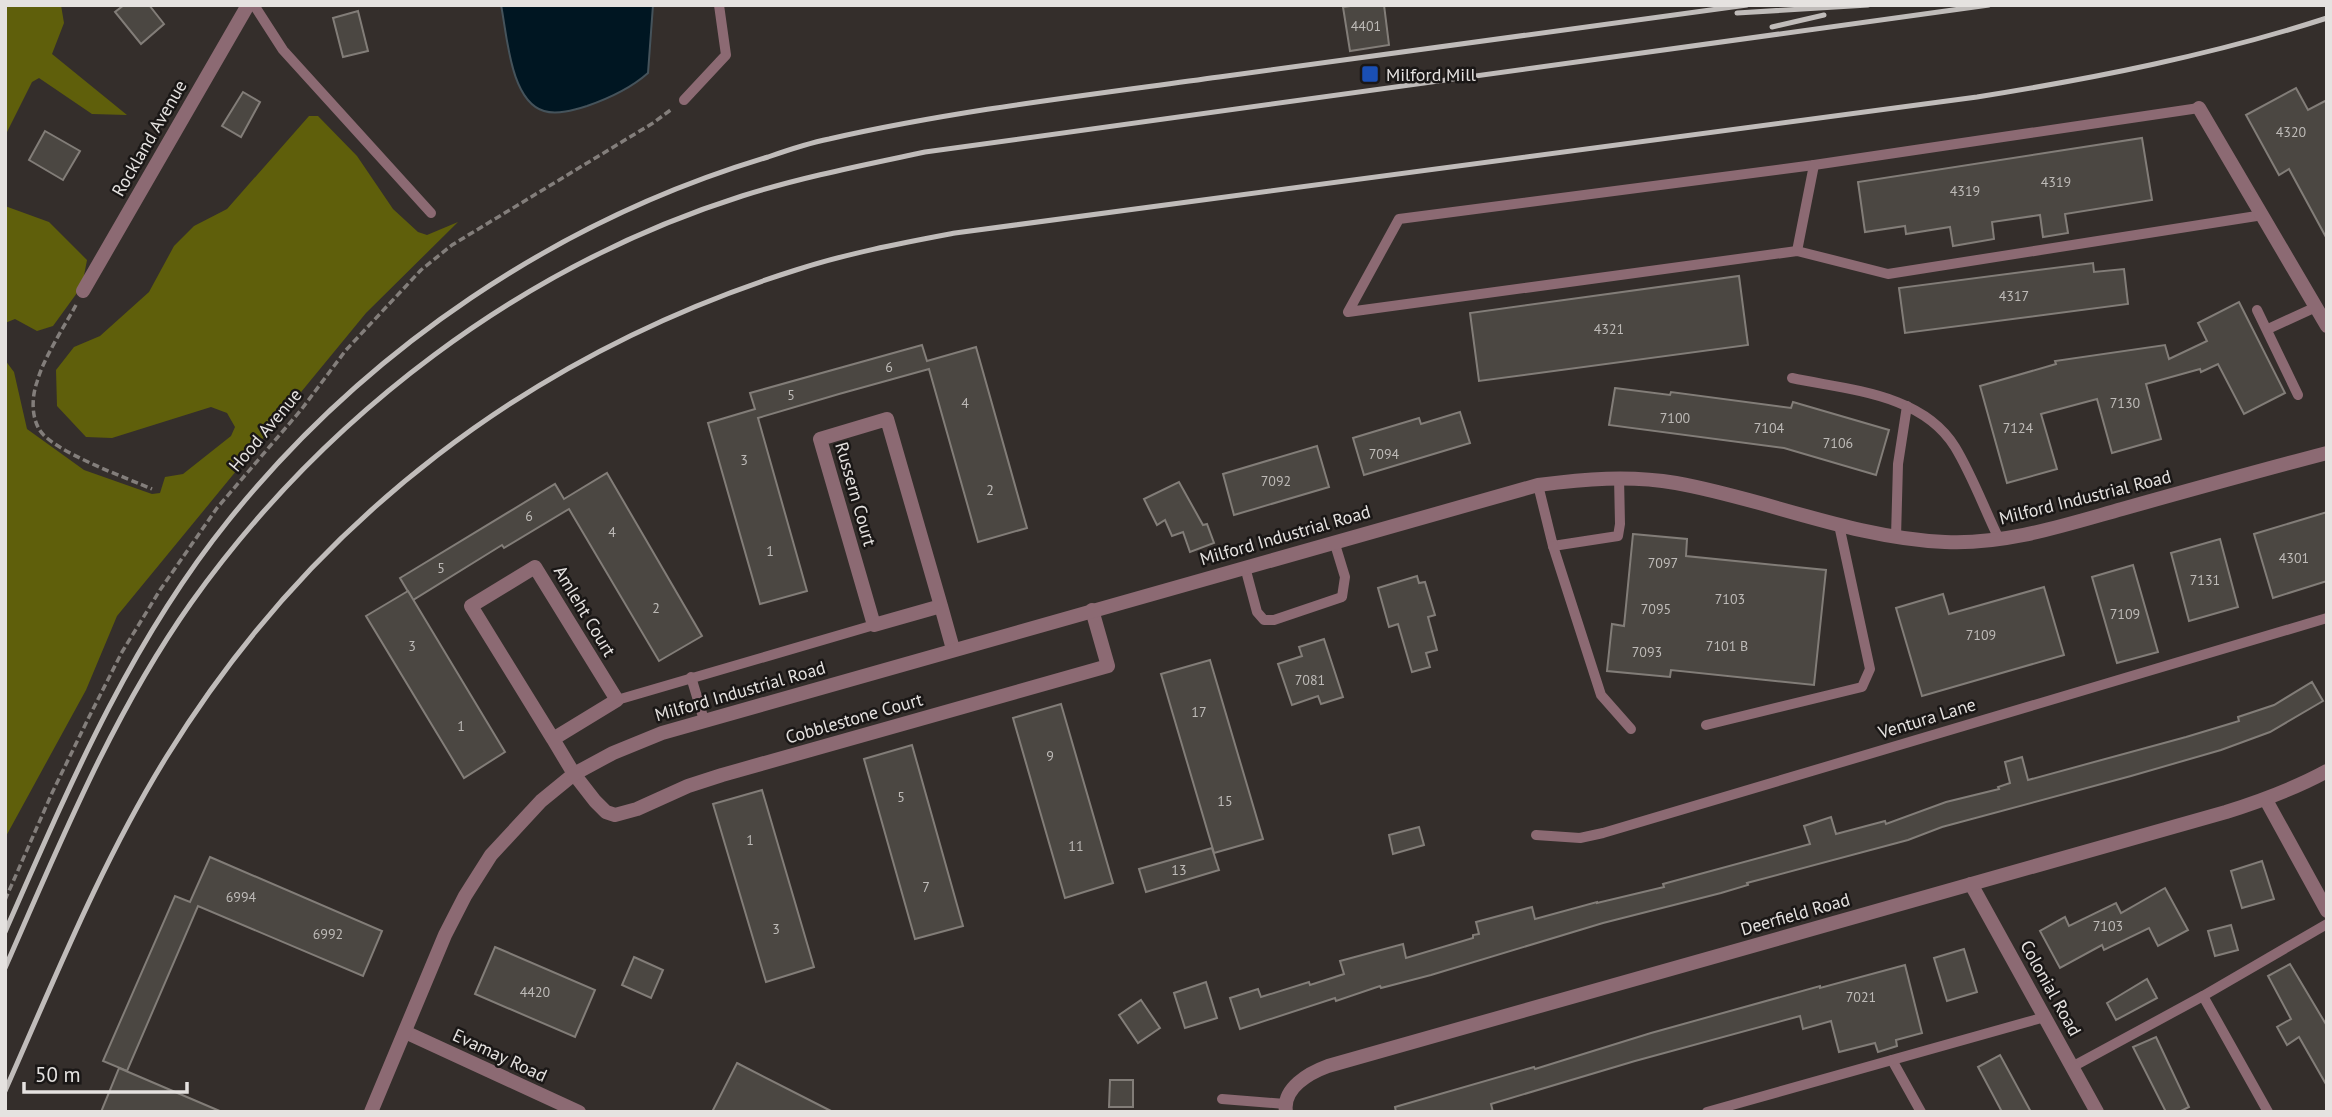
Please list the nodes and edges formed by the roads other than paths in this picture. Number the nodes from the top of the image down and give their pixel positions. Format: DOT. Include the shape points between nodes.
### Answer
graph roads {
  1 [pos="248,5"];
  2 [pos="254,5"];
  3 [pos="719,5"];
  4 [pos="684,100"];
  5 [pos="2199,108"];
  6 [pos="1814,165"];
  7 [pos="431,213"];
  8 [pos="2263,215"];
  9 [pos="1797,251"];
  10 [pos="83,290"];
  11 [pos="2316,307"];
  12 [pos="2257,310"];
  13 [pos="2327,326"];
  14 [pos="2267,329"];
  15 [pos="1791,377"];
  16 [pos="2298,395"];
  17 [pos="1907,406"];
  18 [pos="2327,453"];
  19 [pos="1619,477"];
  20 [pos="1538,485"];
  21 [pos="1839,525"];
  22 [pos="1896,537"];
  23 [pos="1999,539"];
  24 [pos="1334,541"];
  25 [pos="1553,546"];
  26 [pos="1245,567"];
  27 [pos="941,606"];
  28 [pos="1092,610"];
  29 [pos="2327,618"];
  30 [pos="874,625"];
  31 [pos="953,649"];
  32 [pos="691,677"];
  33 [pos="617,699"];
  34 [pos="704,720"];
  35 [pos="1706,725"];
  36 [pos="1631,729"];
  37 [pos="552,739"];
  38 [pos="2327,771"];
  39 [pos="574,774"];
  40 [pos="2266,800"];
  41 [pos="1536,835"];
  42 [pos="1972,884"];
  43 [pos="2327,911"];
  44 [pos="2327,924"];
  45 [pos="2203,996"];
  46 [pos="2045,1017"];
  47 [pos="405,1032"];
  48 [pos="1892,1060"];
  49 [pos="2072,1067"];
  50 [pos="1222,1098"];
  51 [pos="1285,1108"];
  52 [pos="371,1112"];
  53 [pos="579,1112"];
  54 [pos="1707,1112"];
  55 [pos="1921,1112"];
  56 [pos="2097,1112"];
  57 [pos="2268,1112"];
  1 -- 10 [label="street, Rockland Avenue"];
  2 -- 7 [label="lane" via="283,50"];
  3 -- 4 [label="lane" via="726,55"];
  5 -- 6 [label="lane"];
  5 -- 8 [label="street"];
  6 -- 9 [label="lane"];
  6 -- 9 [label="lane" via="1399,219 1348,312"];
  8 -- 9 [label="lane" via="1888,274"];
  8 -- 11 [label="street"];
  11 -- 13 [label="street"];
  11 -- 14 [label="lane"];
  12 -- 14 [label="lane"];
  14 -- 16 [label="lane"];
  15 -- 17 [label="lane"];
  17 -- 22 [label="lane" via="1898,464"];
  17 -- 23 [label="lane" via="1938,425 1954,446"];
  18 -- 23 [label="street, Milford Industrial Road"];
  19 -- 20 [label="street, Milford Industrial Road"];
  19 -- 21 [label="street, Milford Industrial Road" via="1735,495"];
  19 -- 25 [label="lane" via="1618,536"];
  20 -- 24 [label="street, Milford Industrial Road"];
  20 -- 25 [label="lane"];
  21 -- 22 [label="street, Milford Industrial Road"];
  21 -- 35 [label="lane" via="1870,668 1862,687"];
  22 -- 23 [label="street, Milford Industrial Road" via="1947,542"];
  24 -- 26 [label="street, Milford Industrial Road"];
  24 -- 26 [label="lane" via="1345,577 1342,597 1273,620 1264,620 1256,612"];
  25 -- 36 [label="lane" via="1601,695"];
  26 -- 28 [label="street, Milford Industrial Road"];
  27 -- 30 [label="street"];
  27 -- 30 [label="street, Russern Court" via="887,419 820,439"];
  27 -- 31 [label="street, Russern Court"];
  28 -- 31 [label="street, Milford Industrial Road"];
  28 -- 39 [label="street, Cobblestone Court" via="1108,666 722,775 615,815 606,812"];
  29 -- 41 [label="lane, Ventura Lane" via="1603,833 1580,838"];
  30 -- 32 [label="lane"];
  31 -- 34 [label="street, Milford Industrial Road"];
  32 -- 33 [label="lane"];
  32 -- 34 [label="lane"];
  33 -- 37 [label="street"];
  33 -- 37 [label="street, Amleht Court" via="536,567 471,606"];
  34 -- 39 [label="street, Milford Industrial Road" via="613,753"];
  37 -- 39 [label="street, Amleht Court"];
  38 -- 40 [label="street, Deerfield Road"];
  39 -- 47 [label="street, Milford Industrial Road" via="541,801 491,855 445,935"];
  40 -- 42 [label="street, Deerfield Road"];
  40 -- 43 [label="street"];
  42 -- 46 [label="street, Colonial Road"];
  42 -- 51 [label="street, Deerfield Road" via="1328,1066 1295,1085"];
  44 -- 45 [label="lane"];
  45 -- 49 [label="lane"];
  45 -- 57 [label="lane"];
  46 -- 48 [label="lane"];
  46 -- 49 [label="street, Colonial Road"];
  47 -- 52 [label="street, Milford Industrial Road"];
  47 -- 53 [label="street, Evamay Road"];
  48 -- 54 [label="lane"];
  48 -- 55 [label="lane"];
  49 -- 56 [label="street, Colonial Road"];
  50 -- 51 [label="lane"];
}
